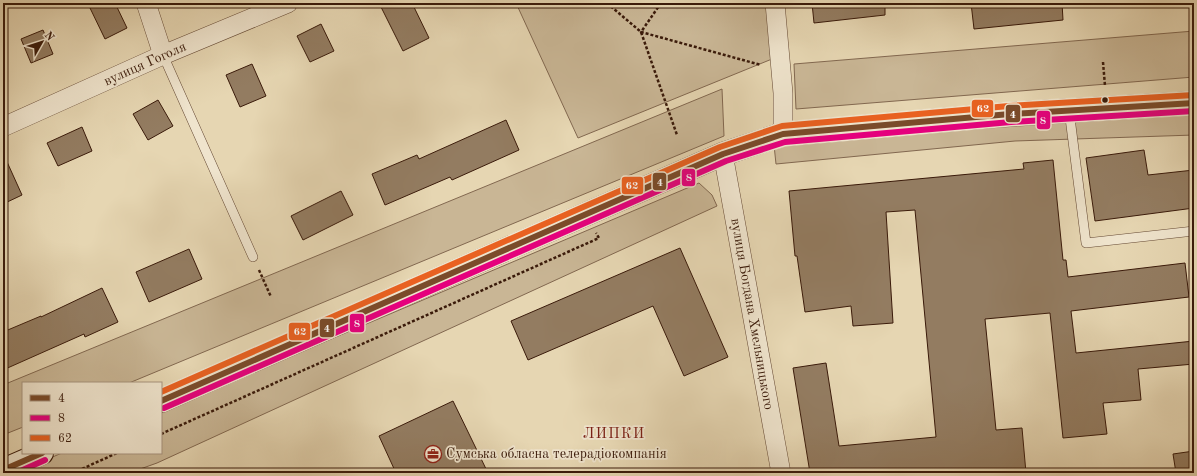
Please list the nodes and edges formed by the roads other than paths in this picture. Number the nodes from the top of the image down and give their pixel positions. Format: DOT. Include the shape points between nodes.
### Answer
graph roads {
  1 [pos="146,3"];
  2 [pos="288,3"];
  3 [pos="775,3"];
  4 [pos="163,55"];
  5 [pos="1194,103"];
  6 [pos="1069,110"];
  7 [pos="3,127"];
  8 [pos="783,134"];
  9 [pos="723,154"];
  10 [pos="1194,231"];
  11 [pos="253,257"];
  12 [pos="162,401"];
  13 [pos="40,454"];
  14 [pos="3,470"];
  15 [pos="780,473"];
  1 -- 4 [label="street"];
  2 -- 4 [label="street, вулиця Гоголя"];
  3 -- 8 [label="street" via="783,93"];
  4 -- 7 [label="street, вулиця Гоголя"];
  4 -- 11 [label="lane"];
  5 -- 6 [label="main road"];
  6 -- 8 [label="main road"];
  6 -- 10 [label="lane" via="1086,243"];
  8 -- 9 [label="main road"];
  9 -- 12 [label="main road"];
  9 -- 15 [label="street, вулиця Богдана Хмельницького"];
  13 -- 14 [label="main road"];
}
